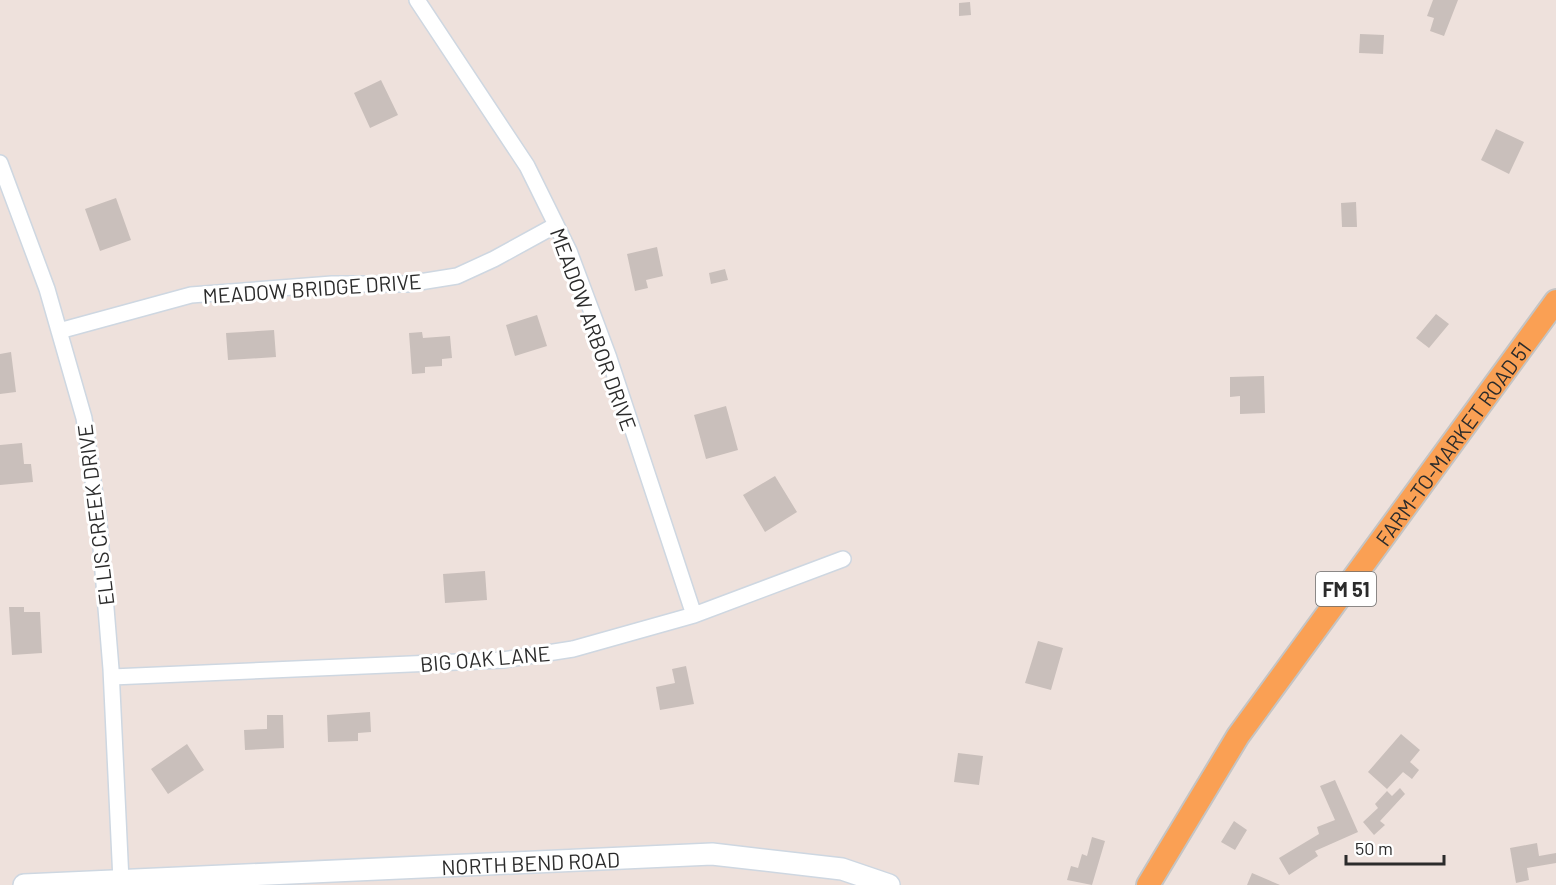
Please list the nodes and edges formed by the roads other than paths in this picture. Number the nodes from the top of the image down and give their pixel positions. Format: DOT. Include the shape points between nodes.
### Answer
graph roads {
  1 [pos="417,0"];
  2 [pos="0,163"];
  3 [pos="556,225"];
  4 [pos="1556,301"];
  5 [pos="59,331"];
  6 [pos="843,559"];
  7 [pos="694,615"];
  8 [pos="112,677"];
  9 [pos="121,881"];
  10 [pos="24,885"];
  11 [pos="889,885"];
  12 [pos="1148,885"];
  1 -- 3 [label="street, MEADOW ARBOR DRIVE" via="527,165"];
  2 -- 5 [label="street, ELLIS CREEK DRIVE"];
  3 -- 5 [label="street, MEADOW BRIDGE DRIVE" via="457,276 406,284 332,284 191,295"];
  3 -- 7 [label="street, MEADOW ARBOR DRIVE" via="609,358"];
  4 -- 12 [label="main road, FARM-TO-MARKET ROAD 51 / FM 51" via="1244,728"];
  5 -- 8 [label="street, ELLIS CREEK DRIVE" via="84,418 99,523"];
  6 -- 7 [label="street, BIG OAK LANE"];
  7 -- 8 [label="street, BIG OAK LANE" via="573,649 503,660"];
  8 -- 9 [label="street, ELLIS CREEK DRIVE"];
  9 -- 10 [label="street, NORTH BEND ROAD"];
  9 -- 11 [label="street, NORTH BEND ROAD" via="712,854 842,869"];
}
